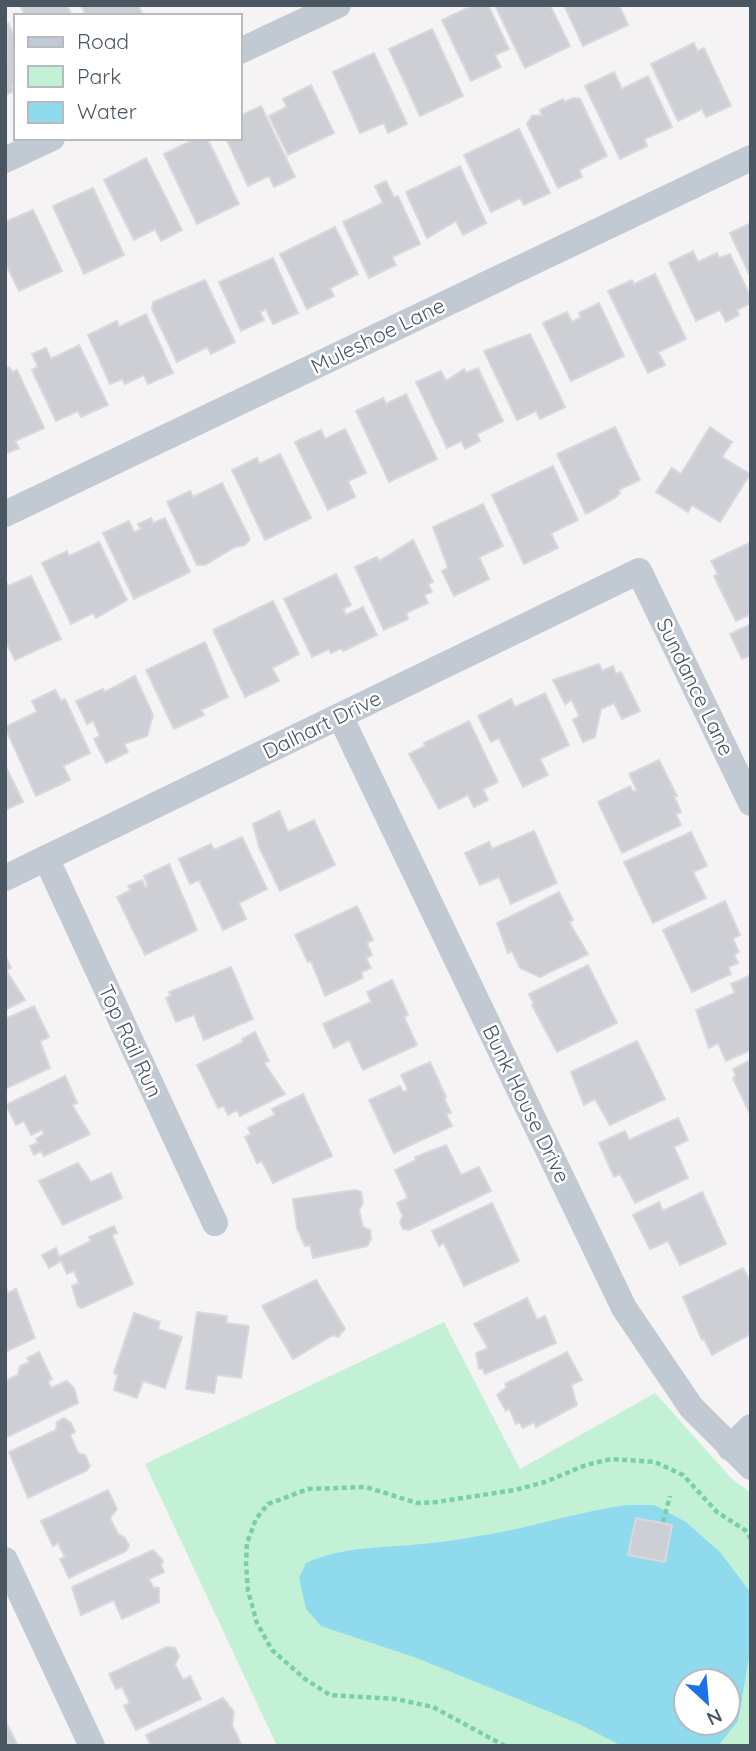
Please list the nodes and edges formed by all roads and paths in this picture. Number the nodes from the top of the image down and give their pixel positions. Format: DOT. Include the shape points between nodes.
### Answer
graph roads {
  1 [pos="338,5"];
  2 [pos="242,50"];
  3 [pos="48,140"];
  4 [pos="751,159"];
  5 [pos="5,160"];
  6 [pos="5,514"];
  7 [pos="639,571"];
  8 [pos="340,716"];
  9 [pos="751,803"];
  10 [pos="46,858"];
  11 [pos="5,878"];
  12 [pos="215,1223"];
  13 [pos="751,1427"];
  14 [pos="730,1448"];
  15 [pos="751,1467"];
  16 [pos="670,1496"];
  17 [pos="663,1522"];
  18 [pos="751,1539"];
  19 [pos="5,1560"];
  20 [pos="92,1746"];
  21 [pos="505,1746"];
  1 -- 2 [label="street"];
  3 -- 5 [label="street"];
  4 -- 6 [label="street, Muleshoe Lane"];
  7 -- 8 [label="street, Dalhart Drive"];
  7 -- 9 [label="street, Sundance Lane"];
  8 -- 10 [label="street, Dalhart Drive"];
  8 -- 14 [label="street, Bunk House Drive" via="624,1308 691,1407"];
  10 -- 11 [label="street, Dalhart Drive"];
  10 -- 12 [label="street, Top Rail Run"];
  13 -- 14 [label="street"];
  14 -- 15 [label="street, Bunk House Drive"];
  16 -- 17 [label="path"];
  18 -- 21 [label="path" via="717,1512 683,1475 654,1462 611,1459 515,1490 437,1502 417,1503 366,1487 309,1489 268,1504 251,1531 246,1564 247,1591 272,1650 330,1695 396,1699 433,1707"];
  19 -- 20 [label="street"];
}
